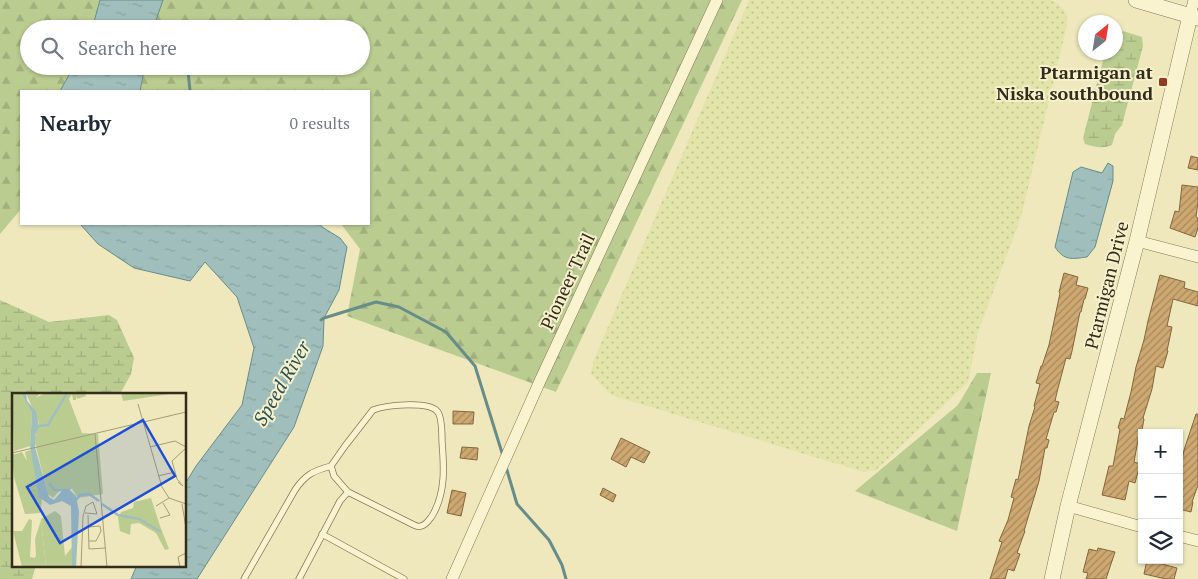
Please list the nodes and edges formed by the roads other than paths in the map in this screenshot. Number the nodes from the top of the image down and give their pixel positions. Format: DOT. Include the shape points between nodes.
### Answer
graph roads {
  1 [pos="717,0"];
  2 [pos="1136,0"];
  3 [pos="1194,0"];
  4 [pos="1194,17"];
  5 [pos="1137,241"];
  6 [pos="1198,258"];
  7 [pos="331,466"];
  8 [pos="348,492"];
  9 [pos="1068,506"];
  10 [pos="1138,526"];
  11 [pos="322,534"];
  12 [pos="1183,537"];
  13 [pos="1198,541"];
  14 [pos="244,579"];
  15 [pos="299,579"];
  16 [pos="404,579"];
  17 [pos="452,579"];
  18 [pos="1052,579"];
  1 -- 17 [label="street, Pioneer Trail"];
  2 -- 4 [label="street"];
  3 -- 4 [label="street, Ptarmigan Drive"];
  4 -- 5 [label="street, Ptarmigan Drive"];
  5 -- 6 [label="street"];
  5 -- 9 [label="street, Ptarmigan Drive"];
  7 -- 8 [label="lane" via="334,476"];
  7 -- 8 [label="lane" via="373,410 421,405 436,410 441,428 444,479 438,503 428,522 422,526 414,525"];
  7 -- 14 [label="lane" via="309,474 301,481"];
  8 -- 11 [label="lane"];
  9 -- 10 [label="street"];
  9 -- 18 [label="street, Ptarmigan Drive"];
  11 -- 15 [label="lane"];
  11 -- 16 [label="lane"];
  12 -- 13 [label="street"];
}
